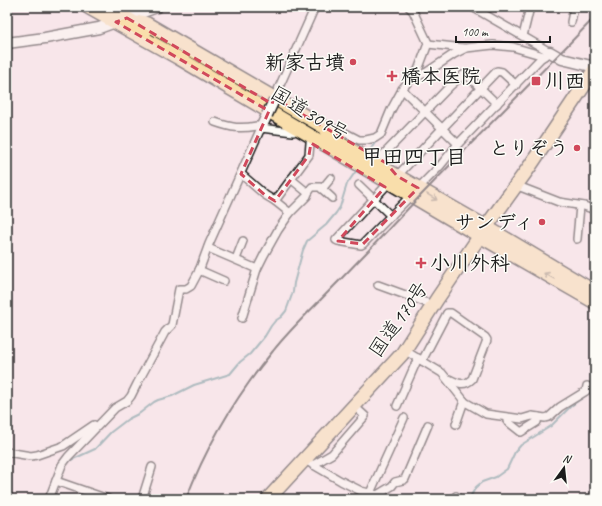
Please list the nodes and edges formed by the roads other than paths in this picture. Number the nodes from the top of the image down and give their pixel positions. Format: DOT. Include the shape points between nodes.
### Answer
graph roads {
  1 [pos="88,7"];
  2 [pos="109,7"];
  3 [pos="157,7"];
  4 [pos="315,7"];
  5 [pos="409,7"];
  6 [pos="417,7"];
  7 [pos="472,7"];
  8 [pos="530,7"];
  9 [pos="574,7"];
  10 [pos="482,10"];
  11 [pos="416,18"];
  12 [pos="121,20"];
  13 [pos="571,22"];
  14 [pos="138,35"];
  15 [pos="523,36"];
  16 [pos="7,43"];
  17 [pos="428,44"];
  18 [pos="466,48"];
  19 [pos="547,54"];
  20 [pos="595,68"];
  21 [pos="411,79"];
  22 [pos="516,84"];
  23 [pos="402,89"];
  24 [pos="481,89"];
  25 [pos="275,97"];
  26 [pos="497,104"];
  27 [pos="425,112"];
  28 [pos="265,120"];
  29 [pos="215,122"];
  30 [pos="442,128"];
  31 [pos="331,131"];
  32 [pos="310,143"];
  33 [pos="458,144"];
  34 [pos="380,160"];
  35 [pos="241,174"];
  36 [pos="397,176"];
  37 [pos="332,178"];
  38 [pos="291,179"];
  39 [pos="359,185"];
  40 [pos="517,185"];
  41 [pos="385,187"];
  42 [pos="322,189"];
  43 [pos="308,193"];
  44 [pos="411,194"];
  45 [pos="332,198"];
  46 [pos="374,200"];
  47 [pos="275,201"];
  48 [pos="580,206"];
  49 [pos="595,210"];
  50 [pos="290,213"];
  51 [pos="391,216"];
  52 [pos="483,232"];
  53 [pos="576,239"];
  54 [pos="243,241"];
  55 [pos="208,248"];
  56 [pos="236,259"];
  57 [pos="257,269"];
  58 [pos="199,270"];
  59 [pos="224,281"];
  60 [pos="378,285"];
  61 [pos="595,292"];
  62 [pos="595,302"];
  63 [pos="433,305"];
  64 [pos="242,318"];
  65 [pos="404,350"];
  66 [pos="420,360"];
  67 [pos="446,377"];
  68 [pos="586,386"];
  69 [pos="464,401"];
  70 [pos="397,406"];
  71 [pos="507,417"];
  72 [pos="538,417"];
  73 [pos="404,418"];
  74 [pos="103,421"];
  75 [pos="456,424"];
  76 [pos="428,425"];
  77 [pos="7,452"];
  78 [pos="309,462"];
  79 [pos="152,467"];
  80 [pos="56,482"];
  81 [pos="370,493"];
  82 [pos="377,495"];
  83 [pos="49,499"];
  84 [pos="108,499"];
  85 [pos="142,499"];
  86 [pos="268,499"];
  87 [pos="394,499"];
  1 -- 12 [label="highway, 国道309号"];
  2 -- 12 [label="highway, 国道309号"];
  3 -- 12 [label="street"];
  4 -- 25 [label="street"];
  5 -- 11 [label="street"];
  6 -- 11 [label="street"];
  7 -- 10 [label="street"];
  8 -- 15 [label="street"];
  9 -- 13 [label="street"];
  10 -- 15 [label="street"];
  11 -- 17 [label="street"];
  12 -- 14 [label="highway, 国道309号"];
  12 -- 16 [label="street" via="100,28"];
  12 -- 25 [label="highway" via="147,24"];
  12 -- 36 [label="highway, 国道309号" via="174,47"];
  14 -- 28 [label="highway" via="142,43"];
  14 -- 44 [label="highway, 国道309号"];
  15 -- 19 [label="street"];
  17 -- 18 [label="street"];
  17 -- 21 [label="street"];
  18 -- 19 [label="street" via="493,45"];
  18 -- 21 [label="street"];
  19 -- 20 [label="street"];
  19 -- 22 [label="street"];
  20 -- 40 [label="highway, 国道170号"];
  21 -- 23 [label="street"];
  22 -- 24 [label="street" via="497,71"];
  22 -- 26 [label="street"];
  23 -- 27 [label="street"];
  23 -- 31 [label="street" via="379,136 359,140 337,129"];
  24 -- 26 [label="street"];
  24 -- 27 [label="street" via="467,75 463,75"];
  24 -- 30 [label="street"];
  25 -- 28 [label="street, bridge"];
  25 -- 31 [label="highway"];
  26 -- 33 [label="street"];
  27 -- 30 [label="street"];
  27 -- 34 [label="street"];
  28 -- 29 [label="street" via="257,126 248,128 233,128"];
  28 -- 32 [label="highway" via="293,132"];
  28 -- 35 [label="street"];
  30 -- 33 [label="street"];
  30 -- 36 [label="street"];
  31 -- 34 [label="highway"];
  32 -- 38 [label="street" via="309,155"];
  32 -- 41 [label="highway"];
  33 -- 44 [label="street"];
  34 -- 36 [label="highway"];
  35 -- 47 [label="street"];
  35 -- 55 [label="street"];
  36 -- 44 [label="highway, 国道309号"];
  37 -- 42 [label="street"];
  38 -- 43 [label="street"];
  38 -- 47 [label="street"];
  39 -- 46 [label="street"];
  40 -- 48 [label="street" via="559,202"];
  40 -- 52 [label="highway, 国道170号"];
  41 -- 44 [label="highway"];
  41 -- 46 [label="street"];
  42 -- 43 [label="street" via="312,188"];
  42 -- 45 [label="street"];
  43 -- 50 [label="street"];
  44 -- 51 [label="street"];
  44 -- 52 [label="highway, 国道309号, one-way"];
  44 -- 52 [label="highway, 国道309号" via="435,210"];
  46 -- 51 [label="street"];
  46 -- 51 [label="street" via="336,240 363,244"];
  47 -- 50 [label="street"];
  48 -- 49 [label="street"];
  48 -- 53 [label="street"];
  50 -- 57 [label="street"];
  52 -- 61 [label="highway, 国道309号"];
  62 -- 52 [label="highway, 国道309号, one-way"];
  52 -- 63 [label="highway, 国道170号"];
  54 -- 56 [label="street"];
  55 -- 56 [label="street"];
  55 -- 58 [label="street"];
  56 -- 57 [label="street"];
  57 -- 64 [label="street"];
  58 -- 59 [label="street"];
  58 -- 74 [label="street" via="191,286 179,289 172,326 165,332 131,396"];
  60 -- 63 [label="street"];
  63 -- 65 [label="highway, 国道170号"];
  65 -- 66 [label="street"];
  65 -- 78 [label="highway, 国道170号"];
  66 -- 67 [label="street"];
  66 -- 67 [label="street" via="447,313 451,313 487,340 472,380 463,384"];
  66 -- 70 [label="street"];
  67 -- 69 [label="street"];
  68 -- 72 [label="street" via="586,391 549,417"];
  69 -- 71 [label="street" via="486,414"];
  69 -- 75 [label="street"];
  71 -- 72 [label="street"];
  71 -- 72 [label="street" via="507,421 521,432 536,422"];
  73 -- 81 [label="street"];
  74 -- 77 [label="street" via="63,446 37,455"];
  74 -- 80 [label="street" via="68,457"];
  76 -- 82 [label="street" via="405,479 395,482"];
  78 -- 81 [label="street" via="361,491"];
  78 -- 86 [label="highway, 国道170号"];
  79 -- 85 [label="street"];
  80 -- 83 [label="street"];
  80 -- 84 [label="street"];
  81 -- 82 [label="street"];
  82 -- 87 [label="street"];
}
